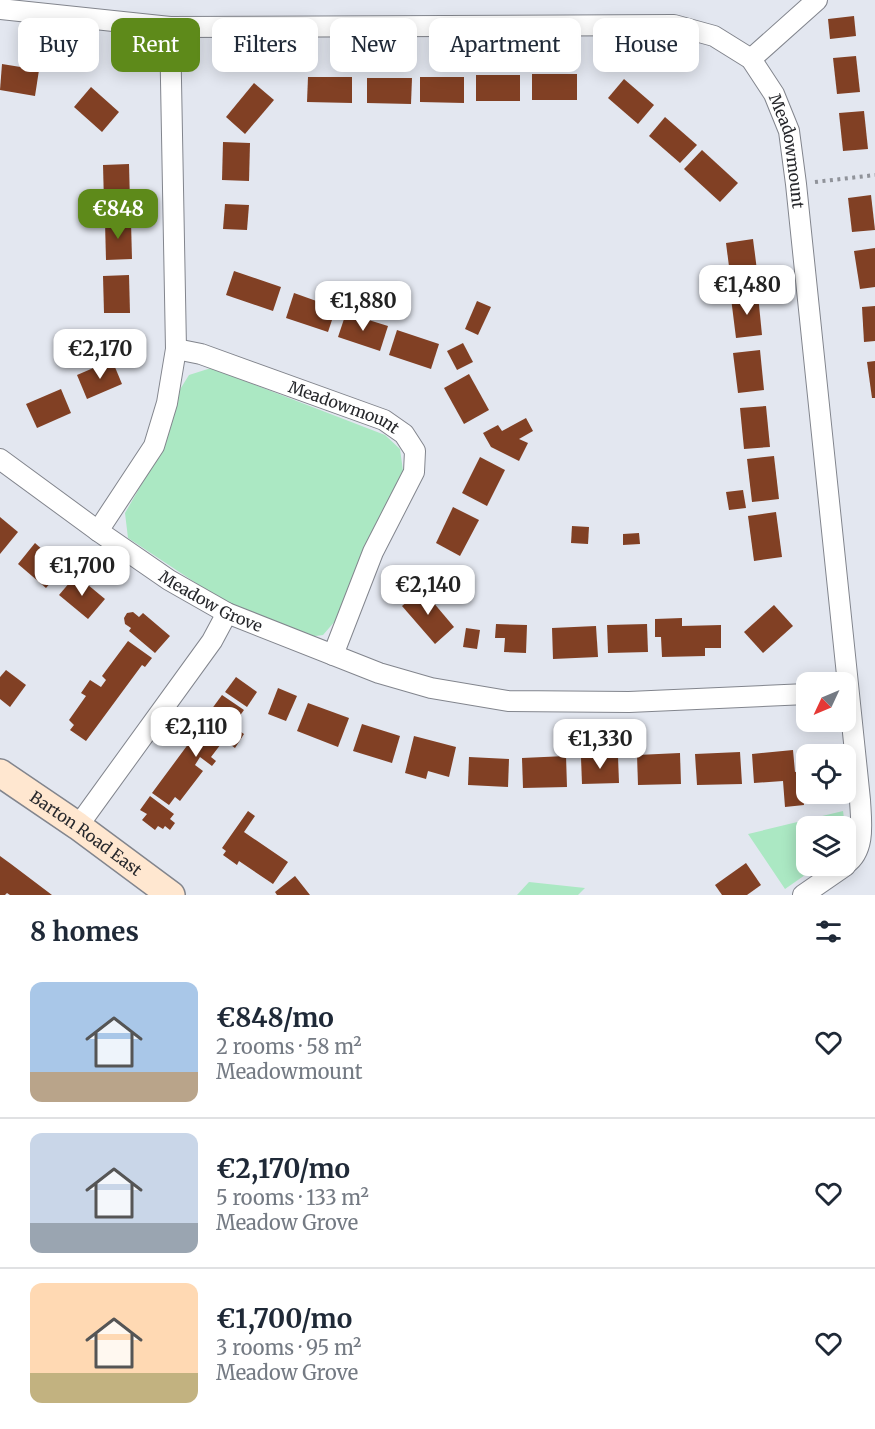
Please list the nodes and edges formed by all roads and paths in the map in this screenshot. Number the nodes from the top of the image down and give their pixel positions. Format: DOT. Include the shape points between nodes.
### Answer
graph roads {
  1 [pos="817,0"];
  2 [pos="10,6"];
  3 [pos="111,19"];
  4 [pos="200,27"];
  5 [pos="751,59"];
  6 [pos="171,72"];
  7 [pos="875,175"];
  8 [pos="796,184"];
  9 [pos="176,349"];
  10 [pos="0,459"];
  11 [pos="98,531"];
  12 [pos="227,613"];
  13 [pos="333,655"];
  14 [pos="846,672"];
  15 [pos="796,694"];
  16 [pos="852,732"];
  17 [pos="0,773"];
  18 [pos="78,826"];
  19 [pos="856,850"];
  20 [pos="830,876"];
  21 [pos="171,895"];
  22 [pos="803,895"];
  1 -- 5 [label="street"];
  2 -- 3 [label="street, Meadowmount"];
  4 -- 5 [label="street, Meadowmount" via="674,25 714,36"];
  5 -- 8 [label="street, Meadowmount" via="774,94 789,131"];
  6 -- 9 [label="street"];
  7 -- 8 [label="path"];
  8 -- 14 [label="street, Meadowmount"];
  9 -- 11 [label="street" via="167,403 154,446"];
  9 -- 13 [label="street, Meadowmount" via="201,354 384,420 404,434 414,451 414,472 373,552"];
  10 -- 11 [label="street, Meadow Grove"];
  11 -- 12 [label="street, Meadow Grove" via="169,580"];
  12 -- 13 [label="street, Meadow Grove"];
  12 -- 18 [label="street" via="212,641"];
  13 -- 15 [label="street" via="431,688 508,701 629,702"];
  16 -- 19 [label="street, Meadowmount" via="860,800 861,839"];
  17 -- 18 [label="street, Barton Road East"];
  18 -- 21 [label="street, Barton Road East"];
  20 -- 22 [label="street"];
}
